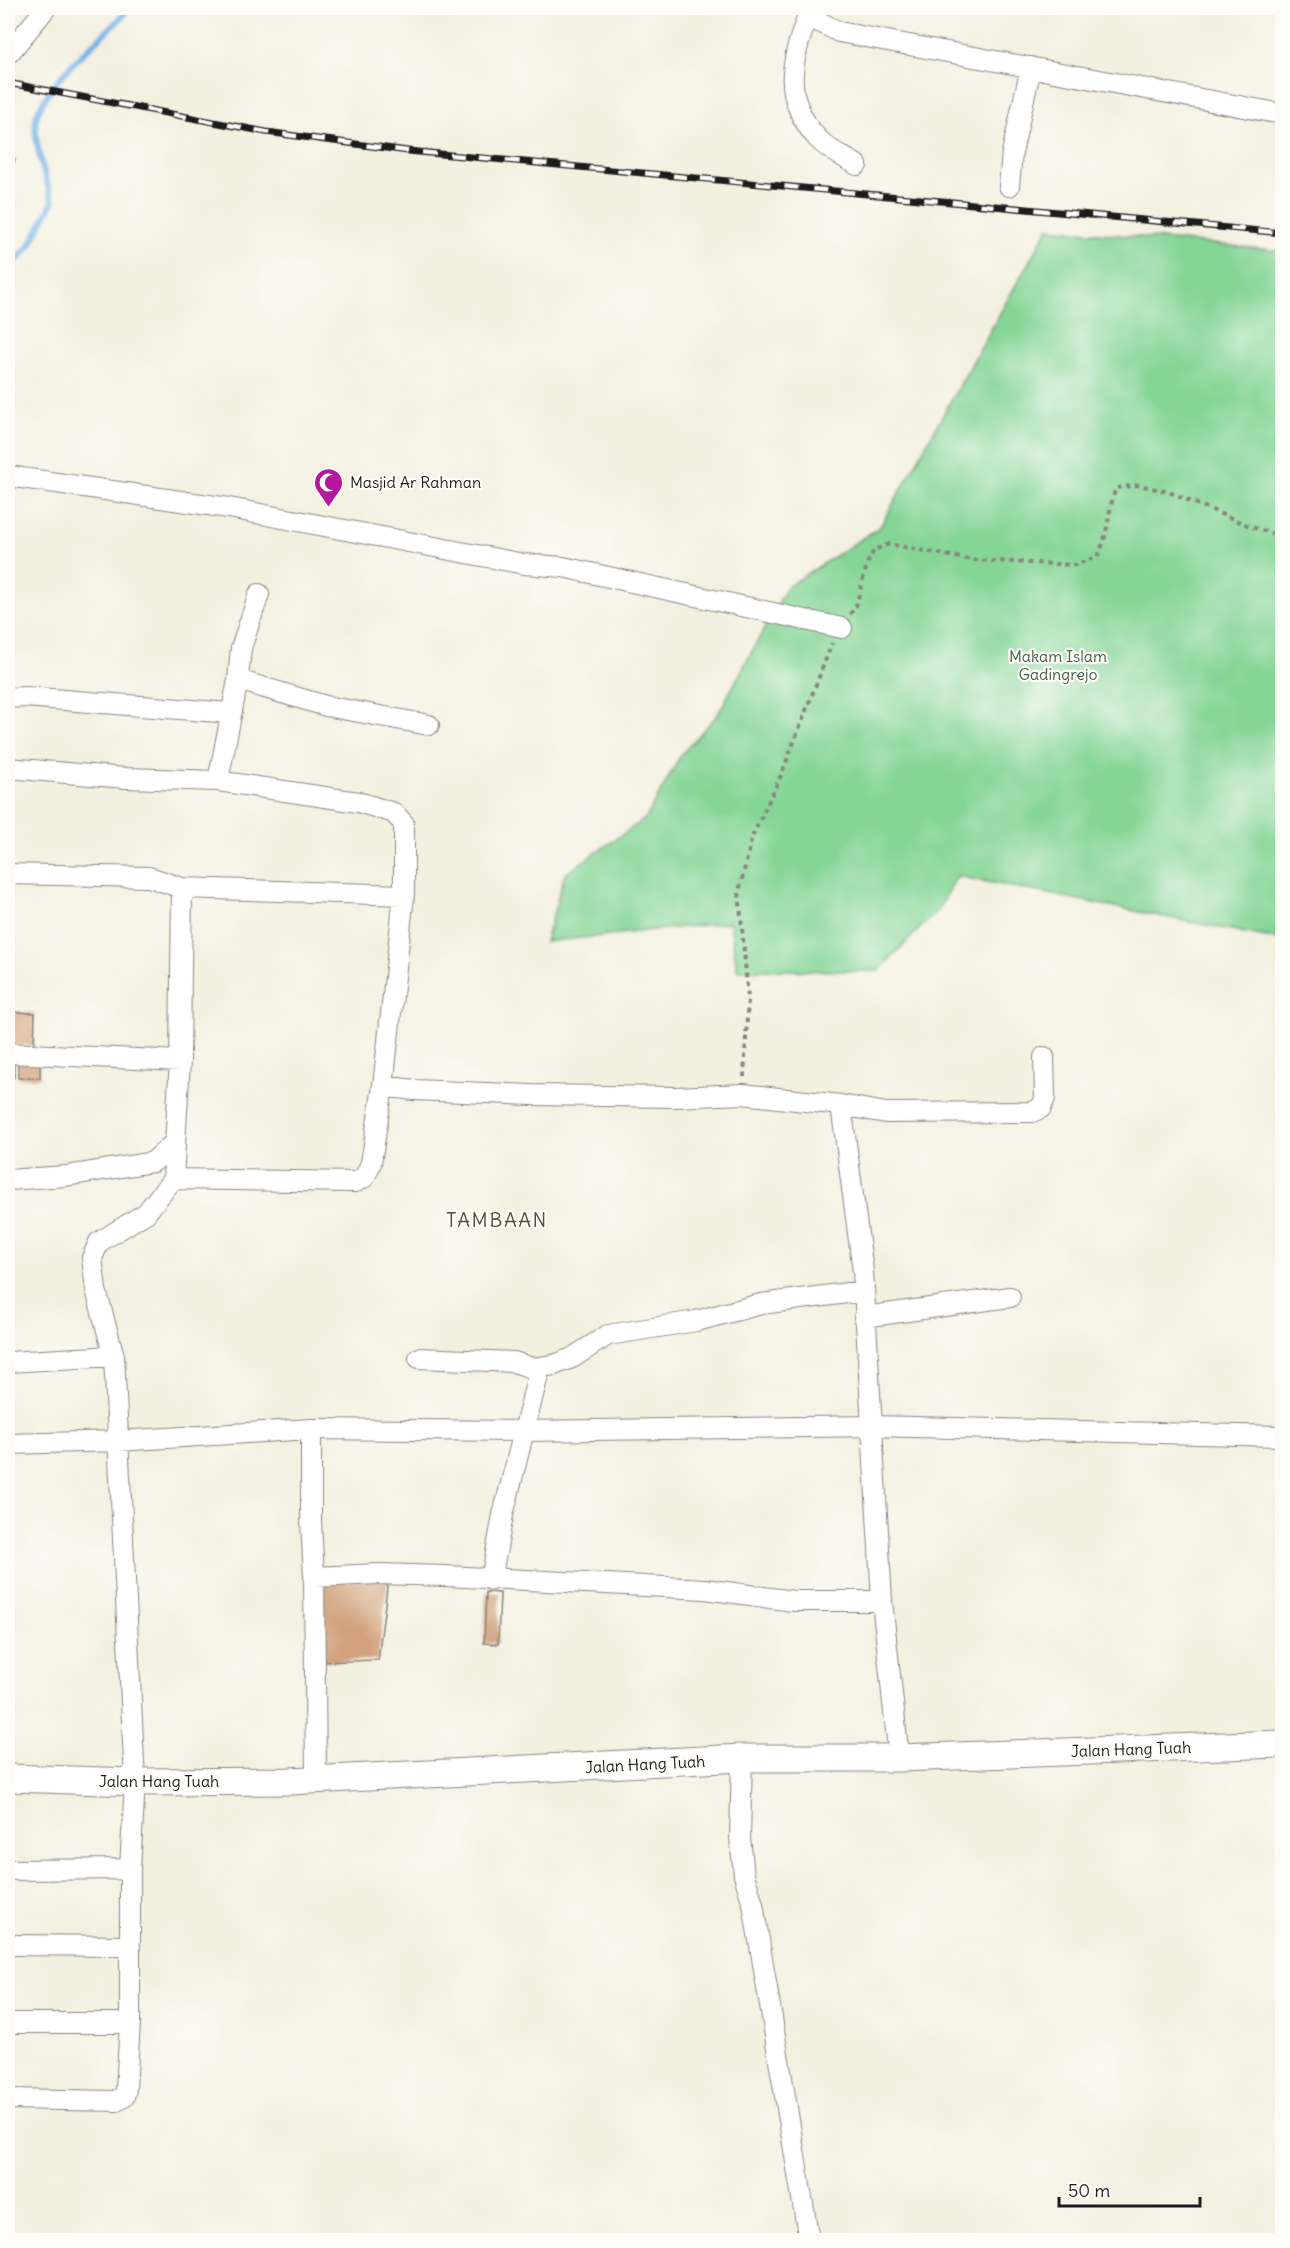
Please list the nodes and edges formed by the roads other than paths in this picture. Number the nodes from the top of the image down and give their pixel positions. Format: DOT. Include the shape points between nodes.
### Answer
graph roads {
  1 [pos="46,8"];
  2 [pos="811,12"];
  3 [pos="10,52"];
  4 [pos="1031,67"];
  5 [pos="1282,114"];
  6 [pos="857,165"];
  7 [pos="1009,186"];
  8 [pos="8,476"];
  9 [pos="259,594"];
  10 [pos="842,628"];
  11 [pos="238,680"];
  12 [pos="8,698"];
  13 [pos="231,713"];
  14 [pos="429,724"];
  15 [pos="8,768"];
  16 [pos="218,781"];
  17 [pos="8,874"];
  18 [pos="182,888"];
  19 [pos="404,896"];
  20 [pos="8,1053"];
  21 [pos="1044,1056"];
  22 [pos="180,1061"];
  23 [pos="383,1086"];
  24 [pos="841,1105"];
  25 [pos="175,1142"];
  26 [pos="173,1179"];
  27 [pos="8,1180"];
  28 [pos="863,1291"];
  29 [pos="1010,1297"];
  30 [pos="864,1317"];
  31 [pos="114,1356"];
  32 [pos="420,1358"];
  33 [pos="8,1362"];
  34 [pos="540,1367"];
  35 [pos="873,1426"];
  36 [pos="311,1429"];
  37 [pos="525,1431"];
  38 [pos="1282,1436"];
  39 [pos="118,1442"];
  40 [pos="8,1444"];
  41 [pos="314,1577"];
  42 [pos="491,1580"];
  43 [pos="882,1601"];
  44 [pos="1282,1744"];
  45 [pos="742,1758"];
  46 [pos="899,1758"];
  47 [pos="8,1778"];
  48 [pos="316,1779"];
  49 [pos="135,1782"];
  50 [pos="130,1869"];
  51 [pos="8,1870"];
  52 [pos="8,1945"];
  53 [pos="130,1946"];
  54 [pos="8,2023"];
  55 [pos="130,2023"];
  56 [pos="8,2099"];
  57 [pos="808,2241"];
  1 -- 3 [label="street"];
  2 -- 4 [label="street" via="839,32"];
  2 -- 6 [label="street" via="791,74 795,100 818,139"];
  4 -- 5 [label="street"];
  4 -- 7 [label="street"];
  8 -- 10 [label="street" via="229,508 524,564 563,567"];
  9 -- 11 [label="street" via="241,648"];
  11 -- 13 [label="street"];
  11 -- 14 [label="street" via="326,706"];
  12 -- 13 [label="street"];
  13 -- 16 [label="street"];
  15 -- 16 [label="street"];
  16 -- 19 [label="street" via="358,802 398,815 406,828"];
  17 -- 18 [label="street" via="149,877"];
  18 -- 19 [label="street"];
  18 -- 22 [label="street"];
  19 -- 23 [label="street"];
  20 -- 22 [label="street"];
  21 -- 24 [label="street" via="1045,1098 1041,1108 1032,1112 886,1113"];
  22 -- 25 [label="street"];
  23 -- 24 [label="street" via="532,1095 742,1094"];
  23 -- 26 [label="street" via="370,1163 365,1177 356,1182"];
  24 -- 28 [label="street"];
  25 -- 26 [label="street"];
  25 -- 27 [label="street" via="153,1162 66,1176"];
  26 -- 31 [label="street" via="146,1213 99,1242 92,1258 96,1290"];
  28 -- 30 [label="street"];
  28 -- 34 [label="street" via="761,1304 696,1321 608,1335 572,1358"];
  29 -- 30 [label="street"];
  30 -- 35 [label="street"];
  31 -- 33 [label="street"];
  31 -- 39 [label="street"];
  32 -- 34 [label="street" via="514,1362"];
  34 -- 37 [label="street"];
  35 -- 37 [label="street"];
  35 -- 38 [label="street"];
  35 -- 43 [label="street"];
  36 -- 37 [label="street"];
  36 -- 39 [label="street"];
  36 -- 41 [label="street"];
  37 -- 42 [label="street"];
  39 -- 40 [label="street"];
  39 -- 49 [label="street"];
  41 -- 42 [label="street" via="378,1574"];
  41 -- 48 [label="street"];
  42 -- 43 [label="street" via="705,1589 793,1600"];
  43 -- 46 [label="street"];
  44 -- 46 [label="street, Jalan Hang Tuah"];
  45 -- 46 [label="street, Jalan Hang Tuah"];
  45 -- 48 [label="street, Jalan Hang Tuah"];
  45 -- 57 [label="street" via="740,1821 744,1875 753,1904"];
  47 -- 49 [label="street, Jalan Hang Tuah"];
  48 -- 49 [label="street, Jalan Hang Tuah"];
  49 -- 50 [label="street"];
  50 -- 51 [label="street"];
  50 -- 53 [label="street"];
  52 -- 53 [label="street"];
  53 -- 55 [label="street"];
  54 -- 55 [label="street"];
  55 -- 56 [label="street" via="124,2097 117,2101"];
}
